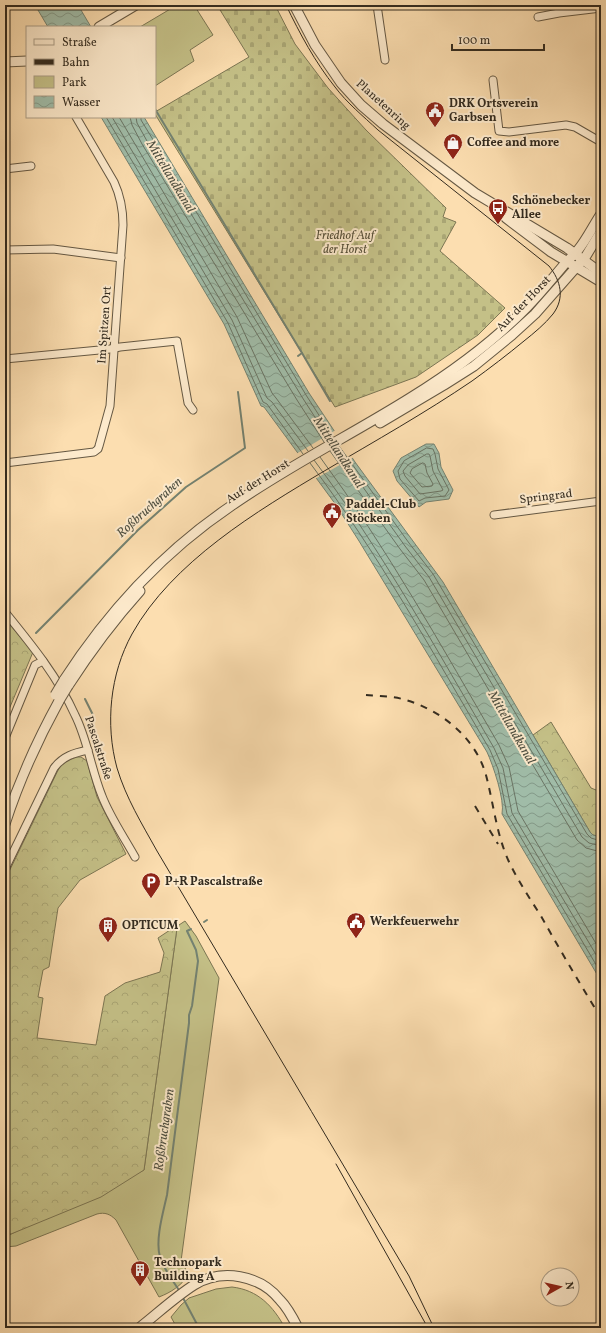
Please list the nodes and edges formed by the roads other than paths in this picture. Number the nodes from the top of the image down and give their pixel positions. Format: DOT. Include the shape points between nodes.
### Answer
graph roads {
  1 [pos="136,5"];
  2 [pos="294,5"];
  3 [pos="377,5"];
  4 [pos="601,8"];
  5 [pos="121,9"];
  6 [pos="538,17"];
  7 [pos="100,26"];
  8 [pos="384,60"];
  9 [pos="26,61"];
  10 [pos="5,62"];
  11 [pos="493,80"];
  12 [pos="77,118"];
  13 [pos="601,142"];
  14 [pos="31,166"];
  15 [pos="5,169"];
  16 [pos="483,199"];
  17 [pos="601,214"];
  18 [pos="601,231"];
  19 [pos="5,250"];
  20 [pos="574,254"];
  21 [pos="121,258"];
  22 [pos="582,260"];
  23 [pos="566,262"];
  24 [pos="575,267"];
  25 [pos="601,273"];
  26 [pos="601,282"];
  27 [pos="114,348"];
  28 [pos="5,359"];
  29 [pos="193,410"];
  30 [pos="350,437"];
  31 [pos="5,463"];
  32 [pos="601,501"];
  33 [pos="494,515"];
  34 [pos="5,612"];
  35 [pos="43,661"];
  36 [pos="57,698"];
  37 [pos="5,738"];
  38 [pos="88,750"];
  39 [pos="5,804"];
  40 [pos="5,824"];
  41 [pos="135,857"];
  42 [pos="5,869"];
  43 [pos="139,1328"];
  44 [pos="298,1328"];
  1 -- 5 [label="street"];
  2 -- 16 [label="street, Planetenring" via="321,55 361,105 404,141"];
  3 -- 8 [label="street"];
  4 -- 6 [label="street"];
  5 -- 7 [label="street"];
  9 -- 10 [label="street"];
  11 -- 13 [label="street" via="499,131 566,125 575,127"];
  12 -- 21 [label="street, Im Spitzen Ort" via="119,193 123,218"];
  14 -- 15 [label="street"];
  16 -- 20 [label="street, Planetenring"];
  16 -- 23 [label="street, Planetenring" via="528,236"];
  17 -- 20 [label="street, Auf der Horst"];
  18 -- 22 [label="street, Auf der Horst"];
  19 -- 21 [label="street" via="53,249"];
  20 -- 22 [label="street, Planetenring"];
  20 -- 23 [label="street, Auf der Horst"];
  21 -- 27 [label="street, Im Spitzen Ort"];
  22 -- 24 [label="street, Auf der Horst"];
  22 -- 25 [label="street"];
  23 -- 24 [label="street, Planetenring"];
  23 -- 30 [label="street, Auf der Horst" via="529,306 502,331 469,357"];
  24 -- 26 [label="street"];
  24 -- 30 [label="street, Auf der Horst" via="535,314 474,366"];
  27 -- 28 [label="street"];
  27 -- 29 [label="street" via="177,341 188,403"];
  27 -- 31 [label="street, Im Spitzen Ort" via="110,406 98,450 91,453"];
  30 -- 36 [label="street, Auf der Horst, bridge" via="300,466 232,512 160,571 114,622"];
  32 -- 33 [label="street, Springrad"];
  34 -- 35 [label="street, Pascalstraße"];
  35 -- 37 [label="street" via="35,665"];
  35 -- 38 [label="street, Pascalstraße" via="68,698 84,734"];
  36 -- 39 [label="street, Auf der Horst" via="30,743"];
  36 -- 40 [label="street, Auf der Horst" via="20,780"];
  38 -- 41 [label="street, Pascalstraße" via="102,796"];
  38 -- 42 [label="street" via="69,754 58,763"];
  43 -- 44 [label="street" via="200,1282 218,1277 237,1276 268,1288 288,1310"];
}
